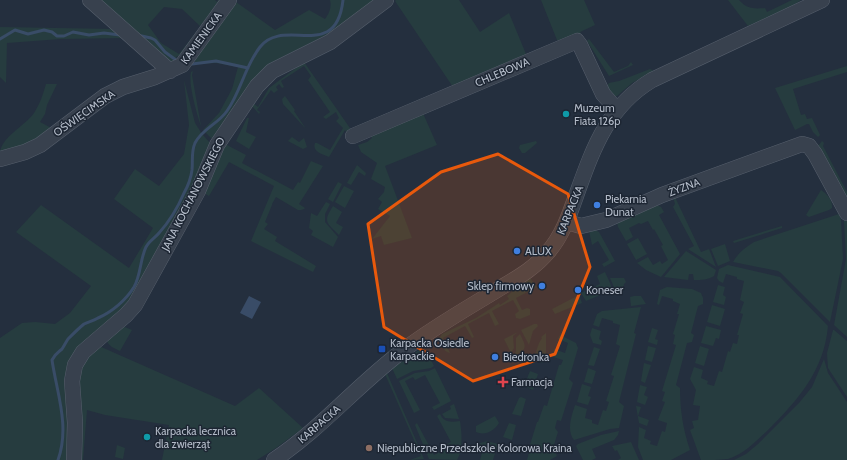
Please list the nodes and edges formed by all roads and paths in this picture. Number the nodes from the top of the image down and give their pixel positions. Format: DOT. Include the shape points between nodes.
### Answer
graph roads {
  1 [pos="90,0"];
  2 [pos="229,0"];
  3 [pos="386,0"];
  4 [pos="822,0"];
  5 [pos="170,71"];
  6 [pos="617,110"];
  7 [pos="353,136"];
  8 [pos="0,159"];
  9 [pos="847,213"];
  10 [pos="567,222"];
  11 [pos="280,458"];
  12 [pos="74,460"];
  1 -- 5 [label="street"];
  2 -- 5 [label="street, KAMIENICKA" via="182,65"];
  3 -- 12 [label="street, JANA KOCHANOWSKIEGO" via="330,42 272,71 257,86 222,137 198,191 135,306 83,352 75,365 72,381"];
  4 -- 6 [label="street, KARPACKA" via="652,80 633,93"];
  5 -- 8 [label="street, OŚWIĘCIMSKA" via="105,96 40,145"];
  6 -- 7 [label="street, CHLEBOWA" via="603,94 577,41"];
  6 -- 10 [label="street, KARPACKA" via="595,147"];
  9 -- 10 [label="street, ŻYZNA" via="815,154 808,146 802,144 662,195 606,220 581,226"];
  10 -- 11 [label="street, KARPACKA" via="553,246 536,264 416,340"];
}
